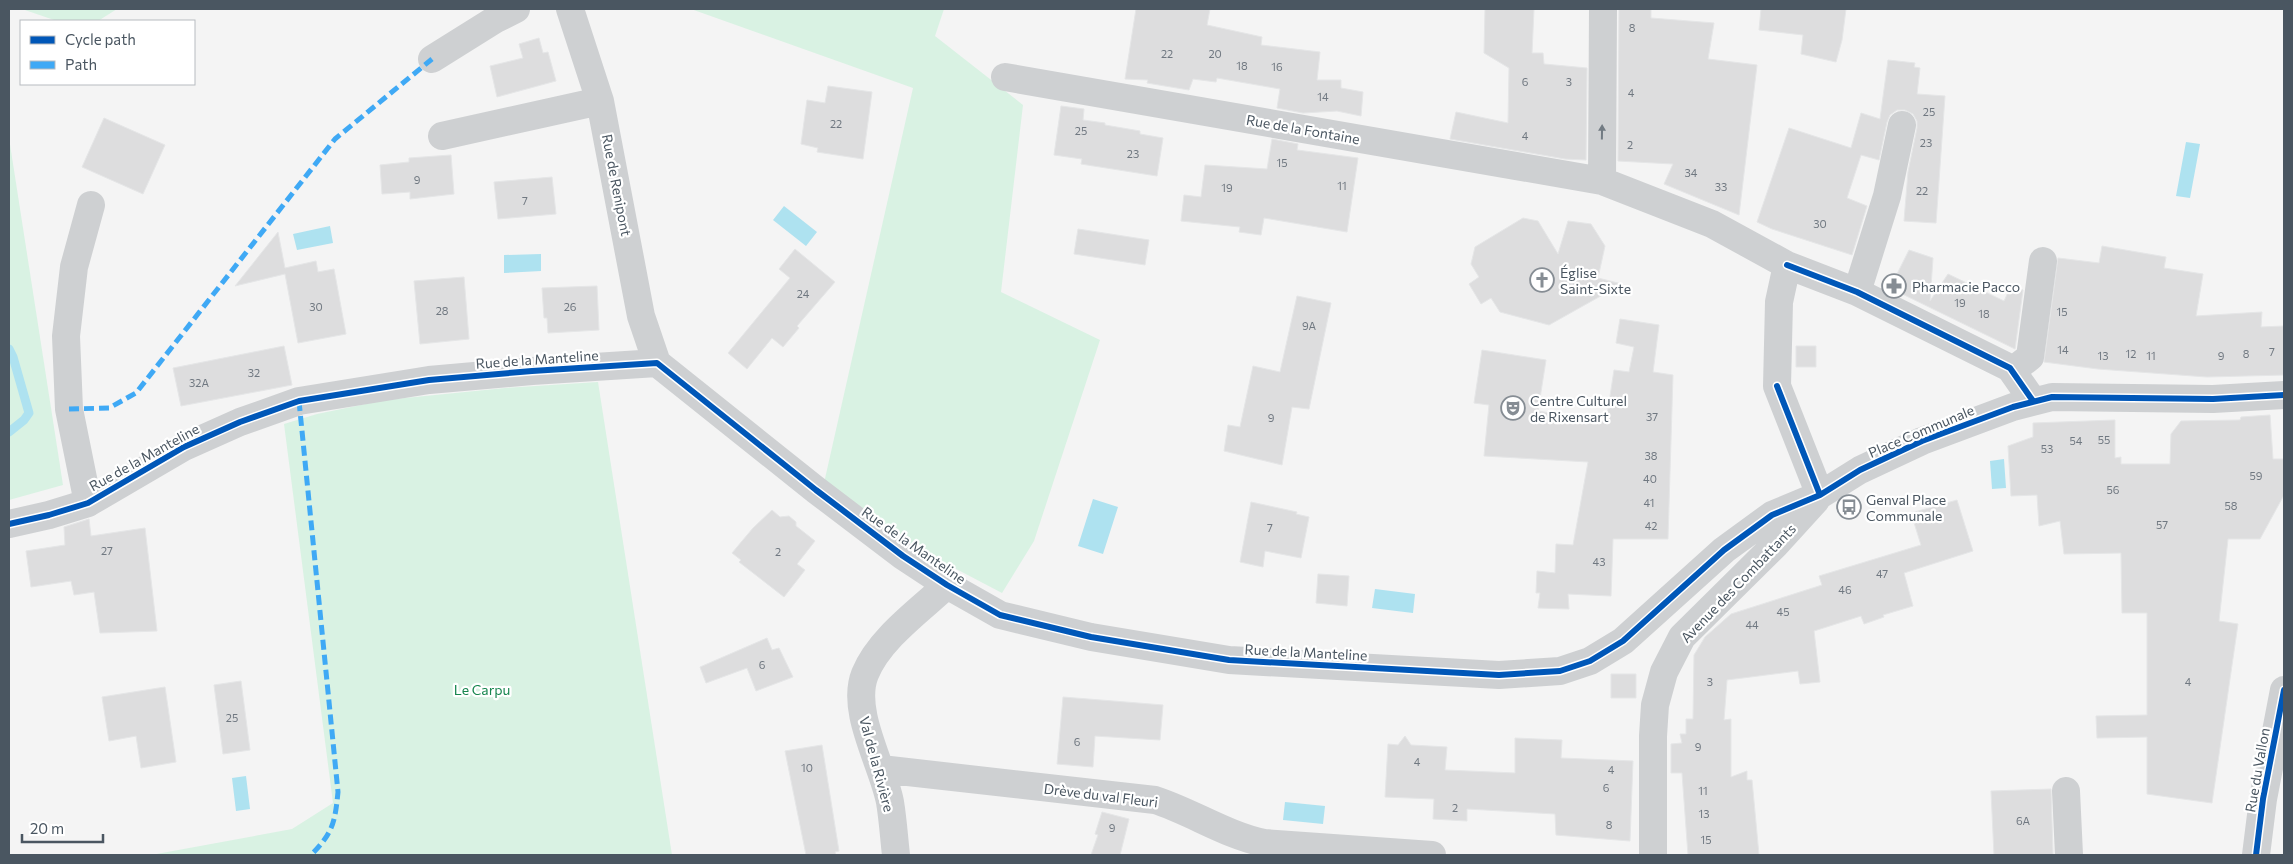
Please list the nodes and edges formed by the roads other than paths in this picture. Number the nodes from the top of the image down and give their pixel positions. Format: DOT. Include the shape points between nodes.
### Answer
graph roads {
  1 [pos="516,9"];
  2 [pos="570,9"];
  3 [pos="1604,9"];
  4 [pos="432,59"];
  5 [pos="1005,77"];
  6 [pos="600,101"];
  7 [pos="1902,125"];
  8 [pos="442,136"];
  9 [pos="1602,181"];
  10 [pos="92,205"];
  11 [pos="2043,261"];
  12 [pos="1787,265"];
  13 [pos="1857,292"];
  14 [pos="657,363"];
  15 [pos="2012,371"];
  16 [pos="2284,395"];
  17 [pos="2033,401"];
  18 [pos="1820,495"];
  19 [pos="88,502"];
  20 [pos="9,524"];
  21 [pos="947,585"];
  22 [pos="2284,690"];
  23 [pos="881,770"];
  24 [pos="2066,790"];
  25 [pos="896,855"];
  26 [pos="1432,855"];
  27 [pos="1653,855"];
  28 [pos="2069,855"];
  29 [pos="2256,855"];
  1 -- 4 [label="street"];
  2 -- 6 [label="street, Rue de Renipont"];
  9 -- 3 [label="street, one-way"];
  5 -- 9 [label="street, Rue de la Fontaine"];
  6 -- 8 [label="street"];
  6 -- 14 [label="street, Rue de Renipont" via="641,316"];
  7 -- 13 [label="street" via="1887,196"];
  9 -- 12 [label="street" via="1712,224"];
  10 -- 19 [label="street" via="74,266 66,336 69,409"];
  11 -- 15 [label="street" via="2030,357"];
  12 -- 13 [label="street"];
  12 -- 18 [label="street" via="1779,302 1777,386"];
  13 -- 15 [label="street"];
  14 -- 19 [label="street, Rue de la Manteline" via="429,380 298,401 184,447"];
  14 -- 21 [label="street, Rue de la Manteline" via="816,490"];
  15 -- 17 [label="street"];
  16 -- 17 [label="street, Place Communale" via="2213,399 2052,396"];
  17 -- 18 [label="street, Place Communale" via="1922,441 1860,470"];
  18 -- 21 [label="street, Rue de la Manteline" via="1772,515 1724,550 1623,641 1590,661 1560,671 1499,675 1229,660 1091,638 1000,615"];
  18 -- 27 [label="street, Avenue des Combattants" via="1775,545 1682,637 1664,672 1655,704 1653,736"];
  19 -- 20 [label="street, Rue de la Manteline"];
  21 -- 23 [label="street, Val de la Rivière" via="882,645 865,674 863,717"];
  22 -- 29 [label="street, Rue du Vallon"];
  23 -- 25 [label="street, Val de la Rivière" via="890,802"];
  23 -- 26 [label="street, Drève du val Fleuri" via="1155,800 1177,807 1243,839 1264,843"];
  24 -- 28 [label="street"];
}
